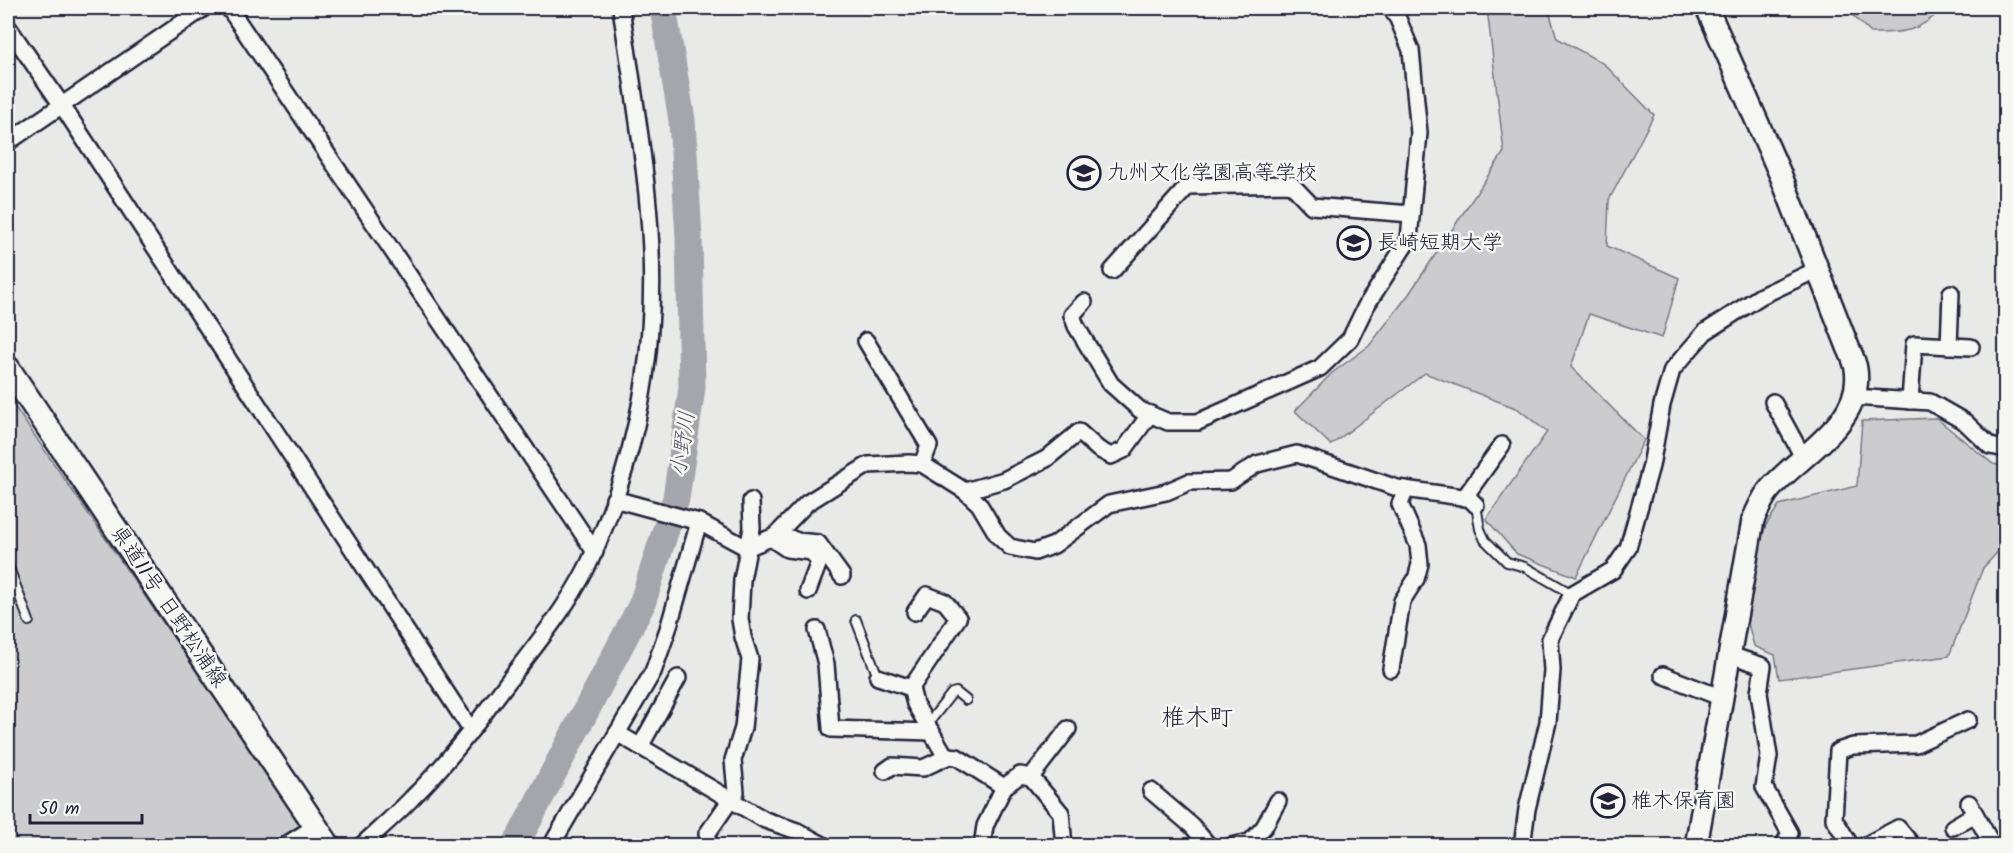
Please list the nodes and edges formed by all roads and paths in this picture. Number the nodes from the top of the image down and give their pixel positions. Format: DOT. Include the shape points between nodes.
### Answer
graph roads {
  1 [pos="204,8"];
  2 [pos="229,8"];
  3 [pos="621,8"];
  4 [pos="1382,8"];
  5 [pos="1707,8"];
  6 [pos="1395,13"];
  7 [pos="8,27"];
  8 [pos="61,104"];
  9 [pos="8,141"];
  10 [pos="1411,214"];
  11 [pos="1816,270"];
  12 [pos="1112,271"];
  13 [pos="1950,293"];
  14 [pos="1084,302"];
  15 [pos="866,341"];
  16 [pos="1949,346"];
  17 [pos="1971,347"];
  18 [pos="8,368"];
  19 [pos="1853,397"];
  20 [pos="1910,401"];
  21 [pos="1773,402"];
  22 [pos="1150,414"];
  23 [pos="1502,445"];
  24 [pos="2006,449"];
  25 [pos="1803,457"];
  26 [pos="922,464"];
  27 [pos="1406,489"];
  28 [pos="965,491"];
  29 [pos="619,500"];
  30 [pos="752,501"];
  31 [pos="1470,501"];
  32 [pos="696,522"];
  33 [pos="775,536"];
  34 [pos="747,548"];
  35 [pos="595,552"];
  36 [pos="8,565"];
  37 [pos="842,576"];
  38 [pos="808,591"];
  39 [pos="1572,594"];
  40 [pos="915,612"];
  41 [pos="856,620"];
  42 [pos="29,621"];
  43 [pos="817,630"];
  44 [pos="1730,655"];
  45 [pos="1391,669"];
  46 [pos="1663,675"];
  47 [pos="878,677"];
  48 [pos="678,678"];
  49 [pos="911,688"];
  50 [pos="1722,698"];
  51 [pos="966,700"];
  52 [pos="1968,720"];
  53 [pos="929,729"];
  54 [pos="1068,729"];
  55 [pos="471,730"];
  56 [pos="617,733"];
  57 [pos="640,747"];
  58 [pos="946,757"];
  59 [pos="885,771"];
  60 [pos="1031,777"];
  61 [pos="1004,787"];
  62 [pos="1150,791"];
  63 [pos="730,799"];
  64 [pos="1278,801"];
  65 [pos="1953,827"];
  66 [pos="308,831"];
  67 [pos="284,846"];
  68 [pos="329,846"];
  69 [pos="361,846"];
  70 [pos="551,846"];
  71 [pos="709,846"];
  72 [pos="825,846"];
  73 [pos="982,846"];
  74 [pos="1064,846"];
  75 [pos="1209,846"];
  76 [pos="1231,846"];
  77 [pos="1522,846"];
  78 [pos="1696,846"];
  79 [pos="1783,846"];
  80 [pos="1851,846"];
  81 [pos="1864,846"];
  82 [pos="1913,846"];
  83 [pos="1993,846"];
  1 -- 8 [label="street"];
  2 -- 35 [label="street"];
  3 -- 29 [label="street" via="644,168 650,328 642,392"];
  4 -- 6 [label="street"];
  5 -- 11 [label="street" via="1781,176"];
  6 -- 10 [label="street" via="1411,50 1419,133"];
  7 -- 8 [label="street"];
  8 -- 9 [label="street"];
  8 -- 55 [label="street"];
  10 -- 12 [label="street" via="1312,206 1291,184 1188,186"];
  10 -- 22 [label="street" via="1409,239 1350,339 1320,368 1198,422 1168,422"];
  11 -- 19 [label="street" via="1856,369"];
  11 -- 39 [label="street" via="1761,296 1705,332 1672,370 1628,548 1613,570"];
  13 -- 16 [label="street"];
  14 -- 22 [label="street" via="1072,315 1076,326 1111,384"];
  15 -- 26 [label="street" via="929,446"];
  16 -- 17 [label="street"];
  16 -- 20 [label="street" via="1914,344"];
  18 -- 66 [label="main road, 県道11号 日野松浦線"];
  19 -- 20 [label="street"];
  19 -- 25 [label="street" via="1838,424"];
  20 -- 24 [label="street" via="1930,402 1965,422 1990,446"];
  21 -- 25 [label="street"];
  22 -- 28 [label="street" via="1124,450 1112,456 1079,432 1046,459 1004,480"];
  23 -- 31 [label="street"];
  25 -- 44 [label="street" via="1769,489 1753,520"];
  26 -- 28 [label="street"];
  26 -- 33 [label="street" via="868,465 807,503"];
  27 -- 28 [label="street" via="1297,454 1257,464 1231,481 1189,482 1166,492 1109,504 1054,545 1035,552 1010,547"];
  27 -- 31 [label="street"];
  27 -- 45 [label="street" via="1400,504 1418,545 1420,564 1402,601"];
  29 -- 32 [label="street"];
  29 -- 35 [label="street"];
  30 -- 34 [label="street"];
  31 -- 39 [label="lane" via="1485,540 1507,562 1525,567"];
  32 -- 34 [label="street"];
  32 -- 56 [label="street" via="669,629 653,672"];
  33 -- 34 [label="street"];
  33 -- 37 [label="street" via="818,543"];
  33 -- 38 [label="street" via="787,549 812,552 819,562"];
  34 -- 63 [label="street" via="740,619 750,659 743,728 733,760 736,792"];
  35 -- 55 [label="street" via="560,614"];
  36 -- 42 [label="lane"];
  39 -- 77 [label="street" via="1550,639 1548,722"];
  40 -- 49 [label="street" via="927,595 945,602 958,618"];
  41 -- 47 [label="lane"];
  43 -- 53 [label="street" via="826,664 831,729"];
  44 -- 50 [label="street"];
  44 -- 79 [label="street" via="1764,666 1759,693 1769,756 1764,787 1790,833"];
  46 -- 50 [label="street"];
  47 -- 49 [label="street"];
  48 -- 57 [label="street"];
  49 -- 53 [label="street"];
  50 -- 78 [label="street"];
  51 -- 53 [label="lane" via="952,693"];
  52 -- 80 [label="street" via="1916,744 1853,746 1838,751 1834,819"];
  53 -- 58 [label="street"];
  54 -- 60 [label="street"];
  55 -- 69 [label="street" via="413,797"];
  56 -- 57 [label="street"];
  56 -- 70 [label="street"];
  57 -- 63 [label="street"];
  58 -- 59 [label="street" via="923,768 891,766"];
  58 -- 61 [label="street" via="957,757"];
  60 -- 61 [label="street" via="1020,775"];
  60 -- 74 [label="street" via="1061,813"];
  61 -- 73 [label="street" via="985,826"];
  62 -- 75 [label="street"];
  63 -- 71 [label="street" via="707,834"];
  63 -- 72 [label="street" via="765,820"];
  64 -- 76 [label="street" via="1264,827 1250,842"];
  65 -- 83 [label="street" via="1972,809"];
  66 -- 67 [label="street"];
  66 -- 68 [label="main road, 県道11号 日野松浦線"];
  81 -- 82 [label="street" via="1898,828"];
}
